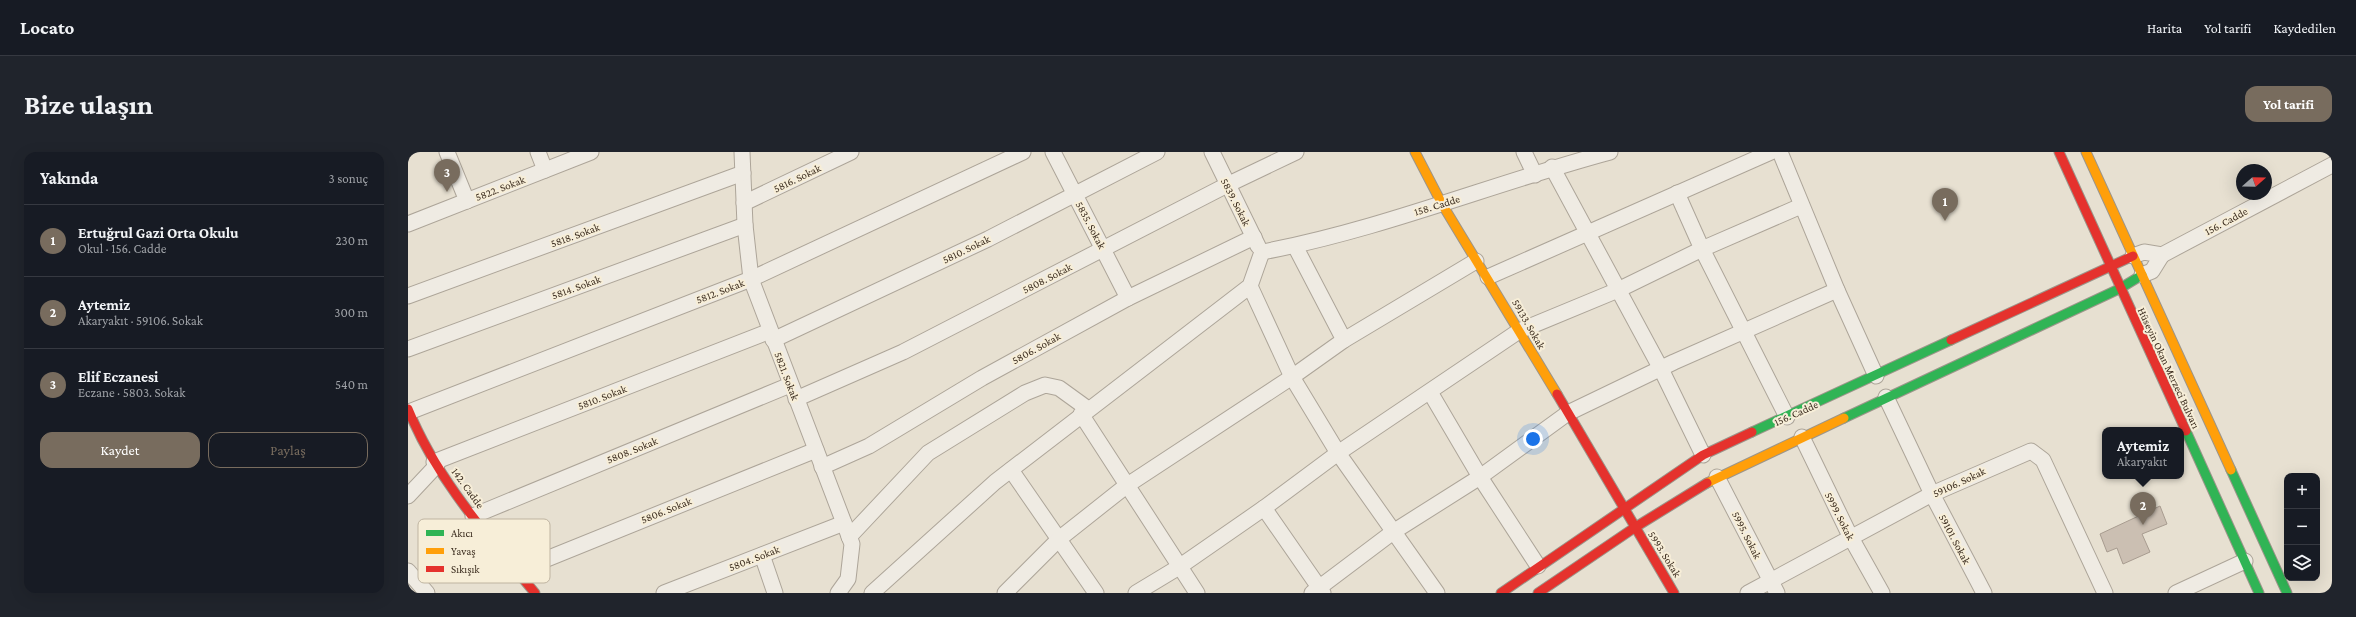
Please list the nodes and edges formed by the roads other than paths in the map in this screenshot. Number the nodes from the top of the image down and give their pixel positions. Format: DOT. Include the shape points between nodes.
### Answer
graph roads {
  1 [pos="447,152"];
  2 [pos="538,152"];
  3 [pos="591,152"];
  4 [pos="742,152"];
  5 [pos="851,152"];
  6 [pos="1022,152"];
  7 [pos="1053,152"];
  8 [pos="1157,152"];
  9 [pos="1212,152"];
  10 [pos="1414,152"];
  11 [pos="1524,152"];
  12 [pos="1610,152"];
  13 [pos="1771,152"];
  14 [pos="1780,152"];
  15 [pos="2059,152"];
  16 [pos="2086,152"];
  17 [pos="1288,154"];
  18 [pos="2332,165"];
  19 [pos="1552,167"];
  20 [pos="545,170"];
  21 [pos="743,173"];
  22 [pos="1535,175"];
  23 [pos="1227,185"];
  24 [pos="1676,193"];
  25 [pos="1075,194"];
  26 [pos="467,201"];
  27 [pos="744,203"];
  28 [pos="1442,204"];
  29 [pos="1801,206"];
  30 [pos="408,224"];
  31 [pos="745,225"];
  32 [pos="1589,233"];
  33 [pos="1254,237"];
  34 [pos="1295,246"];
  35 [pos="1104,248"];
  36 [pos="1702,249"];
  37 [pos="1262,252"];
  38 [pos="2162,254"];
  39 [pos="2134,256"];
  40 [pos="1476,261"];
  41 [pos="2110,268"];
  42 [pos="2142,275"];
  43 [pos="1488,278"];
  44 [pos="750,279"];
  45 [pos="1250,286"];
  46 [pos="2119,289"];
  47 [pos="1618,290"];
  48 [pos="1837,290"];
  49 [pos="408,296"];
  50 [pos="1128,298"];
  51 [pos="1519,331"];
  52 [pos="1745,332"];
  53 [pos="771,336"];
  54 [pos="1344,340"];
  55 [pos="408,349"];
  56 [pos="1661,369"];
  57 [pos="1292,377"];
  58 [pos="790,385"];
  59 [pos="1881,387"];
  60 [pos="1430,392"];
  61 [pos="796,399"];
  62 [pos="1084,412"];
  63 [pos="1568,413"];
  64 [pos="1787,417"];
  65 [pos="410,418"];
  66 [pos="2182,427"];
  67 [pos="2184,430"];
  68 [pos="1802,437"];
  69 [pos="816,450"];
  70 [pos="1338,453"];
  71 [pos="1702,455"];
  72 [pos="436,464"];
  73 [pos="822,467"];
  74 [pos="1011,470"];
  75 [pos="1480,477"];
  76 [pos="1717,478"];
  77 [pos="1126,486"];
  78 [pos="1932,494"];
  79 [pos="408,496"];
  80 [pos="1264,508"];
  81 [pos="1623,509"];
  82 [pos="473,516"];
  83 [pos="475,519"];
  84 [pos="1634,528"];
  85 [pos="846,530"];
  86 [pos="1393,532"];
  87 [pos="1850,536"];
  88 [pos="1059,539"];
  89 [pos="762,555"];
  90 [pos="550,558"];
  91 [pos="2244,561"];
  92 [pos="1538,566"];
  93 [pos="1179,567"];
  94 [pos="408,571"];
  95 [pos="418,583"];
  96 [pos="418,583"];
  97 [pos="527,583"];
  98 [pos="1774,587"];
  99 [pos="1318,591"];
  100 [pos="427,593"];
  101 [pos="535,593"];
  102 [pos="664,593"];
  103 [pos="775,593"];
  104 [pos="838,593"];
  105 [pos="872,593"];
  106 [pos="1005,593"];
  107 [pos="1096,593"];
  108 [pos="1136,593"];
  109 [pos="1198,593"];
  110 [pos="1437,593"];
  111 [pos="1502,593"];
  112 [pos="1538,593"];
  113 [pos="1674,593"];
  114 [pos="1748,593"];
  115 [pos="1882,593"];
  116 [pos="1984,593"];
  117 [pos="2105,593"];
  118 [pos="2176,593"];
  119 [pos="2259,593"];
  120 [pos="2286,593"];
  1 -- 26 [label="street"];
  2 -- 20 [label="street"];
  3 -- 20 [label="street, 5822. Sokak"];
  4 -- 21 [label="street, 5821. Sokak"];
  5 -- 27 [label="street, 5816. Sokak"];
  6 -- 44 [label="street, 5812. Sokak"];
  7 -- 25 [label="street, 5835. Sokak"];
  8 -- 25 [label="street, 5810. Sokak"];
  9 -- 23 [label="street, 5839. Sokak"];
  10 -- 28 [label="street, 59133. Sokak"];
  11 -- 22 [label="street"];
  12 -- 19 [label="street, 158. Cadde"];
  13 -- 24 [label="street"];
  14 -- 29 [label="street, 59101. Sokak"];
  15 -- 41 [label="street, Hüseyin Okan Merzeci Bulvarı"];
  16 -- 39 [label="street, Hüseyin Okan Merzeci Bulvarı"];
  17 -- 23 [label="street, 5808. Sokak"];
  18 -- 38 [label="street, 156. Cadde"];
  19 -- 22 [label="street, 158. Cadde"];
  19 -- 32 [label="street"];
  20 -- 26 [label="street, 5822. Sokak"];
  21 -- 27 [label="street, 5821. Sokak"];
  21 -- 49 [label="street, 5818. Sokak"];
  22 -- 28 [label="street, 158. Cadde"];
  23 -- 33 [label="street, 5839. Sokak"];
  23 -- 35 [label="street, 5808. Sokak"];
  24 -- 32 [label="street"];
  24 -- 36 [label="street"];
  25 -- 35 [label="street, 5835. Sokak"];
  25 -- 53 [label="street, 5810. Sokak" via="988,239"];
  26 -- 30 [label="street, 5822. Sokak"];
  27 -- 31 [label="street, 5821. Sokak"];
  28 -- 34 [label="street, 158. Cadde"];
  28 -- 40 [label="street, 59133. Sokak"];
  29 -- 36 [label="street"];
  29 -- 48 [label="street, 59101. Sokak"];
  31 -- 44 [label="street, 5821. Sokak"];
  31 -- 55 [label="street, 5814. Sokak"];
  32 -- 43 [label="street"];
  32 -- 47 [label="street"];
  33 -- 37 [label="street, 5839. Sokak"];
  33 -- 50 [label="street, 5806. Sokak"];
  34 -- 37 [label="street, 158. Cadde"];
  34 -- 54 [label="street"];
  35 -- 50 [label="street, 5835. Sokak"];
  35 -- 61 [label="street, 5808. Sokak" via="903,352"];
  36 -- 47 [label="street"];
  36 -- 52 [label="street"];
  37 -- 45 [label="street"];
  38 -- 39 [label="street" via="2144,252"];
  38 -- 42 [label="street" via="2152,271"];
  39 -- 41 [label="street, 156. Cadde"];
  39 -- 42 [label="street, Hüseyin Okan Merzeci Bulvarı"];
  40 -- 43 [label="street, 59133. Sokak"];
  40 -- 54 [label="street"];
  41 -- 46 [label="street, Hüseyin Okan Merzeci Bulvarı"];
  41 -- 59 [label="street, 156. Cadde"];
  42 -- 46 [label="street, 156. Cadde"];
  42 -- 120 [label="street, Hüseyin Okan Merzeci Bulvarı"];
  43 -- 51 [label="street, 59133. Sokak"];
  44 -- 53 [label="street, 5821. Sokak"];
  44 -- 65 [label="street, 5812. Sokak"];
  45 -- 57 [label="street"];
  45 -- 62 [label="street"];
  46 -- 59 [label="street, 156. Cadde"];
  46 -- 66 [label="street, Hüseyin Okan Merzeci Bulvarı"];
  47 -- 51 [label="street"];
  47 -- 56 [label="street"];
  48 -- 52 [label="street"];
  48 -- 59 [label="street, 59101. Sokak"];
  50 -- 73 [label="street, 5806. Sokak" via="982,378 869,446"];
  51 -- 60 [label="street"];
  51 -- 63 [label="street, 59133. Sokak"];
  52 -- 56 [label="street"];
  52 -- 64 [label="street"];
  53 -- 58 [label="street, 5821. Sokak"];
  53 -- 72 [label="street, 5810. Sokak"];
  54 -- 57 [label="street"];
  56 -- 63 [label="street"];
  56 -- 71 [label="street"];
  57 -- 70 [label="street"];
  57 -- 77 [label="street"];
  58 -- 61 [label="street, 5821. Sokak"];
  58 -- 82 [label="street, 5808. Sokak"];
  59 -- 64 [label="street, 156. Cadde"];
  59 -- 68 [label="street, 156. Cadde"];
  59 -- 78 [label="street, 59101. Sokak"];
  60 -- 70 [label="street"];
  60 -- 75 [label="street"];
  61 -- 69 [label="street, 5821. Sokak"];
  62 -- 74 [label="street"];
  62 -- 77 [label="street"];
  62 -- 85 [label="street" via="1059,388 1045,385 1025,393 928,453"];
  63 -- 75 [label="street"];
  63 -- 81 [label="street, 59133. Sokak"];
  64 -- 71 [label="street, 156. Cadde"];
  65 -- 72 [label="street, 142. Cadde"];
  67 -- 91 [label="street, Hüseyin Okan Merzeci Bulvarı"];
  68 -- 76 [label="street, 156. Cadde"];
  68 -- 87 [label="street, 5999. Sokak"];
  69 -- 73 [label="street, 5821. Sokak"];
  69 -- 90 [label="street, 5806. Sokak"];
  70 -- 80 [label="street"];
  70 -- 86 [label="street"];
  71 -- 81 [label="street, 156. Cadde"];
  72 -- 79 [label="street"];
  72 -- 82 [label="street, 142. Cadde"];
  73 -- 85 [label="street, 5821. Sokak"];
  74 -- 88 [label="street"];
  74 -- 105 [label="street"];
  75 -- 86 [label="street"];
  75 -- 92 [label="street"];
  76 -- 84 [label="street, 156. Cadde"];
  76 -- 98 [label="street, 5995. Sokak"];
  77 -- 88 [label="street"];
  77 -- 93 [label="street"];
  78 -- 87 [label="street, 59106. Sokak"];
  78 -- 116 [label="street, 59101. Sokak"];
  78 -- 117 [label="street, 59106. Sokak" via="2031,451 2043,460"];
  80 -- 93 [label="street"];
  80 -- 99 [label="street"];
  81 -- 84 [label="street, 5993. Sokak"];
  81 -- 92 [label="street, 156. Cadde"];
  82 -- 83 [label="street, 142. Cadde"];
  84 -- 112 [label="street, 156. Cadde"];
  84 -- 113 [label="street, 5993. Sokak"];
  85 -- 89 [label="street, 5804. Sokak"];
  85 -- 104 [label="street, 5821. Sokak" via="852,544 848,578"];
  86 -- 99 [label="street"];
  86 -- 110 [label="street"];
  87 -- 98 [label="street, 59106. Sokak"];
  87 -- 115 [label="street, 5999. Sokak"];
  88 -- 106 [label="street"];
  88 -- 107 [label="street"];
  89 -- 102 [label="street, 5804. Sokak"];
  89 -- 103 [label="street"];
  91 -- 118 [label="street"];
  91 -- 119 [label="street, Hüseyin Okan Merzeci Bulvarı"];
  92 -- 111 [label="street, 156. Cadde"];
  93 -- 108 [label="street"];
  93 -- 109 [label="street"];
  94 -- 96 [label="street"];
  95 -- 100 [label="street"];
  97 -- 101 [label="street, 142. Cadde"];
  98 -- 114 [label="street, 59106. Sokak"];
}
